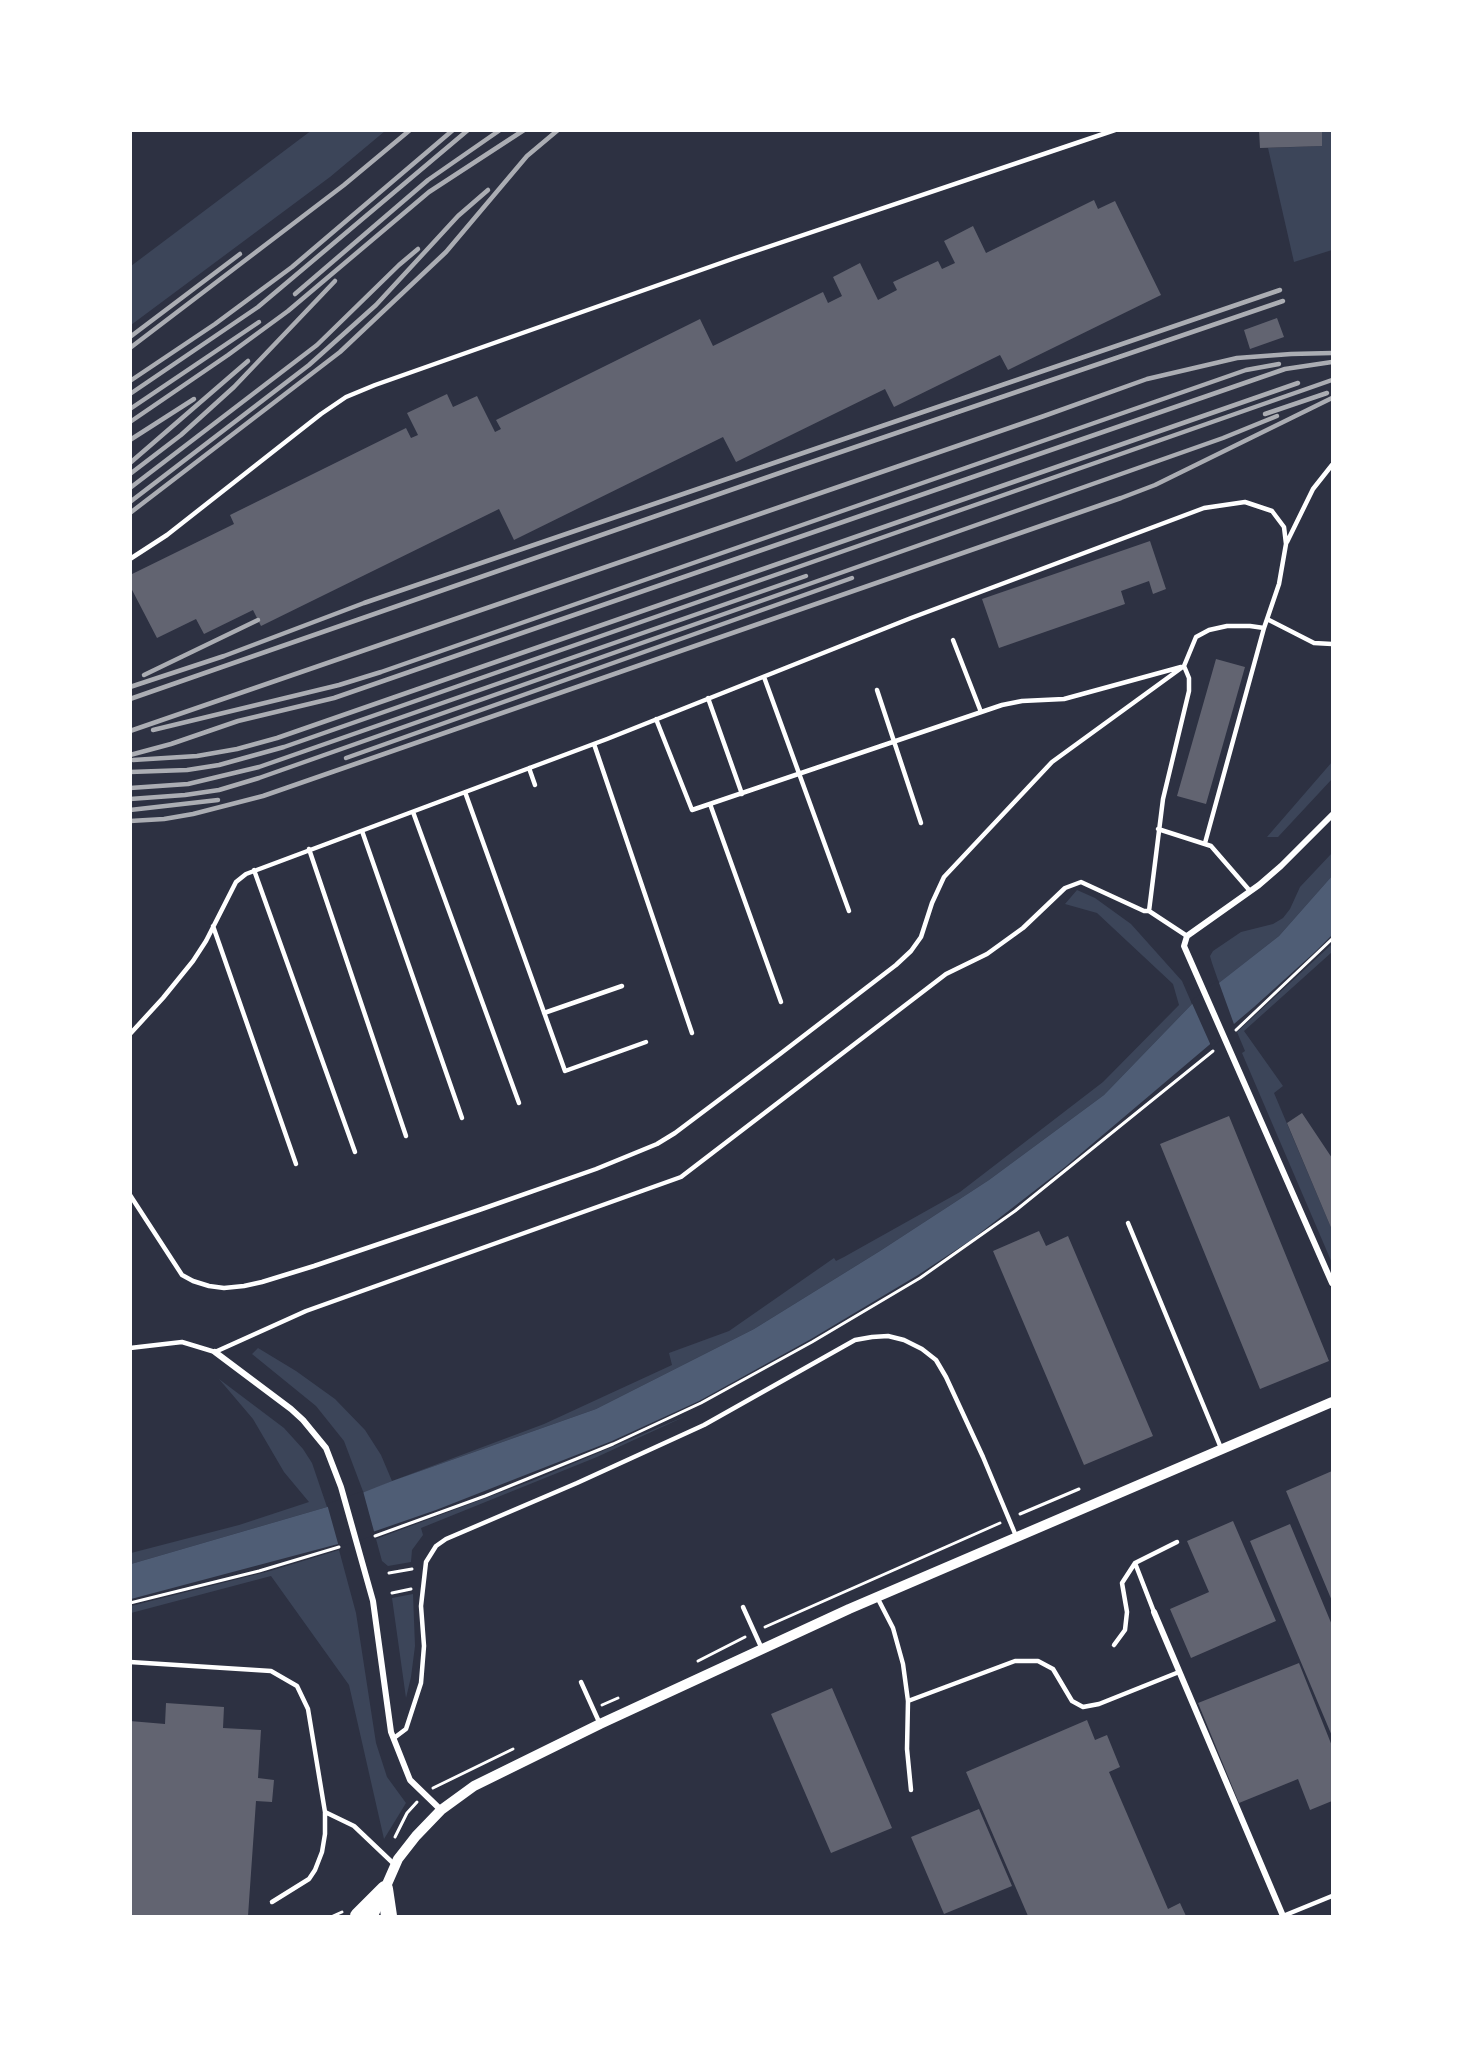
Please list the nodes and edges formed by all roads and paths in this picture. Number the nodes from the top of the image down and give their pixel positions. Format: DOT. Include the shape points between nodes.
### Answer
graph roads {
  1 [pos="1114,130"];
  2 [pos="1332,465"];
  3 [pos="1286,544"];
  4 [pos="130,559"];
  5 [pos="1267,619"];
  6 [pos="1264,628"];
  7 [pos="953,640"];
  8 [pos="1332,644"];
  9 [pos="1184,666"];
  10 [pos="764,677"];
  11 [pos="877,690"];
  12 [pos="708,698"];
  13 [pos="981,712"];
  14 [pos="656,719"];
  15 [pos="895,741"];
  16 [pos="594,744"];
  17 [pos="529,768"];
  18 [pos="800,774"];
  19 [pos="535,785"];
  20 [pos="465,792"];
  21 [pos="742,794"];
  22 [pos="710,804"];
  23 [pos="413,812"];
  24 [pos="1332,815"];
  25 [pos="921,823"];
  26 [pos="1158,829"];
  27 [pos="362,831"];
  28 [pos="1205,843"];
  29 [pos="309,849"];
  30 [pos="254,870"];
  31 [pos="1250,891"];
  32 [pos="849,911"];
  33 [pos="1149,911"];
  34 [pos="213,926"];
  35 [pos="1187,936"];
  36 [pos="1332,939"];
  37 [pos="621,986"];
  38 [pos="781,1002"];
  39 [pos="544,1013"];
  40 [pos="1236,1030"];
  41 [pos="692,1033"];
  42 [pos="130,1034"];
  43 [pos="646,1042"];
  44 [pos="1213,1051"];
  45 [pos="519,1103"];
  46 [pos="462,1118"];
  47 [pos="406,1136"];
  48 [pos="355,1152"];
  49 [pos="297,1164"];
  50 [pos="130,1195"];
  51 [pos="1128,1223"];
  52 [pos="1332,1283"];
  53 [pos="130,1348"];
  54 [pos="215,1352"];
  55 [pos="1332,1402"];
  56 [pos="1221,1448"];
  57 [pos="375,1536"];
  58 [pos="1016,1536"];
  59 [pos="1178,1542"];
  60 [pos="339,1547"];
  61 [pos="1135,1563"];
  62 [pos="412,1569"];
  63 [pos="389,1573"];
  64 [pos="413,1589"];
  65 [pos="392,1593"];
  66 [pos="877,1597"];
  67 [pos="130,1603"];
  68 [pos="743,1607"];
  69 [pos="1154,1612"];
  70 [pos="1114,1646"];
  71 [pos="762,1649"];
  72 [pos="130,1662"];
  73 [pos="1179,1672"];
  74 [pos="580,1682"];
  75 [pos="908,1701"];
  76 [pos="600,1724"];
  77 [pos="394,1738"];
  78 [pos="912,1790"];
  79 [pos="441,1810"];
  80 [pos="325,1812"];
  81 [pos="395,1865"];
  82 [pos="385,1889"];
  83 [pos="1332,1896"];
  84 [pos="272,1902"];
  85 [pos="1283,1916"];
  86 [pos="358,1917"];
  87 [pos="373,1917"];
  88 [pos="389,1917"];
  1 -- 4 [label="lane" via="746,254 356,393 321,414 167,535"];
  2 -- 3 [label="lane" via="1313,489"];
  3 -- 5 [label="lane" via="1279,584"];
  3 -- 10 [label="lane" via="1284,527 1272,511 1245,502 1204,508"];
  5 -- 6 [label="lane"];
  5 -- 8 [label="lane" via="1314,643"];
  6 -- 9 [label="lane" via="1227,626 1209,630 1196,637"];
  6 -- 28 [label="lane"];
  7 -- 13 [label="lane"];
  9 -- 13 [label="lane" via="1064,699 1022,701"];
  9 -- 26 [label="lane" via="1189,691"];
  9 -- 50 [label="lane" via="1052,762 944,878 921,937 896,965 657,1144 596,1169 314,1266 262,1282 224,1288 182,1275"];
  10 -- 12 [label="lane"];
  10 -- 18 [label="lane"];
  11 -- 15 [label="lane"];
  12 -- 14 [label="lane"];
  12 -- 21 [label="lane"];
  13 -- 15 [label="lane"];
  14 -- 16 [label="lane"];
  14 -- 22 [label="lane" via="692,810"];
  15 -- 18 [label="lane"];
  15 -- 25 [label="lane"];
  16 -- 17 [label="lane"];
  16 -- 41 [label="lane"];
  17 -- 19 [label="lane"];
  17 -- 20 [label="lane"];
  18 -- 21 [label="lane"];
  18 -- 32 [label="lane"];
  20 -- 23 [label="lane"];
  20 -- 39 [label="lane"];
  21 -- 22 [label="lane"];
  22 -- 38 [label="lane"];
  23 -- 27 [label="lane"];
  23 -- 45 [label="lane"];
  24 -- 31 [label="street"];
  26 -- 28 [label="lane"];
  26 -- 33 [label="lane"];
  27 -- 29 [label="lane"];
  27 -- 46 [label="lane"];
  28 -- 31 [label="lane" via="1219,852"];
  29 -- 30 [label="lane"];
  29 -- 47 [label="lane"];
  30 -- 34 [label="lane" via="236,882"];
  30 -- 48 [label="lane"];
  31 -- 35 [label="street"];
  33 -- 35 [label="lane"];
  33 -- 54 [label="lane" via="1081,882 1065,888 1023,928 987,954 946,974 681,1177 306,1311"];
  34 -- 42 [label="lane" via="193,961"];
  34 -- 49 [label="lane"];
  35 -- 52 [label="street" via="1186,954"];
  36 -- 40 [label="path"];
  37 -- 39 [label="lane"];
  39 -- 43 [label="lane" via="565,1071"];
  44 -- 57 [label="path" via="1016,1211 920,1278 813,1342 701,1403 613,1444"];
  51 -- 56 [label="lane"];
  53 -- 54 [label="lane" via="182,1342"];
  54 -- 77 [label="street" via="273,1394 303,1420 326,1448 342,1487 373,1601"];
  55 -- 56 [label="street"];
  56 -- 58 [label="street"];
  58 -- 66 [label="street"];
  58 -- 77 [label="lane" via="983,1456 936,1360 922,1349 888,1336 855,1340 704,1425 436,1546 426,1562 421,1606 421,1683 406,1729"];
  59 -- 61 [label="lane"];
  60 -- 67 [label="path"];
  61 -- 69 [label="lane"];
  61 -- 70 [label="lane" via="1122,1583 1127,1612 1125,1630"];
  62 -- 63 [label="path"];
  64 -- 65 [label="path"];
  66 -- 71 [label="street"];
  66 -- 75 [label="lane" via="893,1628"];
  68 -- 71 [label="lane"];
  69 -- 73 [label="street"];
  71 -- 76 [label="street"];
  72 -- 80 [label="lane" via="271,1671 297,1686 308,1709"];
  73 -- 75 [label="lane" via="1083,1707 1072,1701 1053,1669 1038,1661 1015,1661"];
  73 -- 85 [label="street"];
  74 -- 76 [label="lane"];
  75 -- 78 [label="lane" via="907,1749"];
  76 -- 79 [label="street" via="474,1786"];
  77 -- 79 [label="street" via="410,1780"];
  79 -- 81 [label="street"];
  80 -- 81 [label="lane" via="354,1826"];
  80 -- 84 [label="lane" via="322,1852 315,1870 309,1880"];
  81 -- 82 [label="street"];
  82 -- 86 [label="highway"];
  82 -- 87 [label="street"];
  82 -- 88 [label="highway"];
  83 -- 85 [label="lane"];
}
